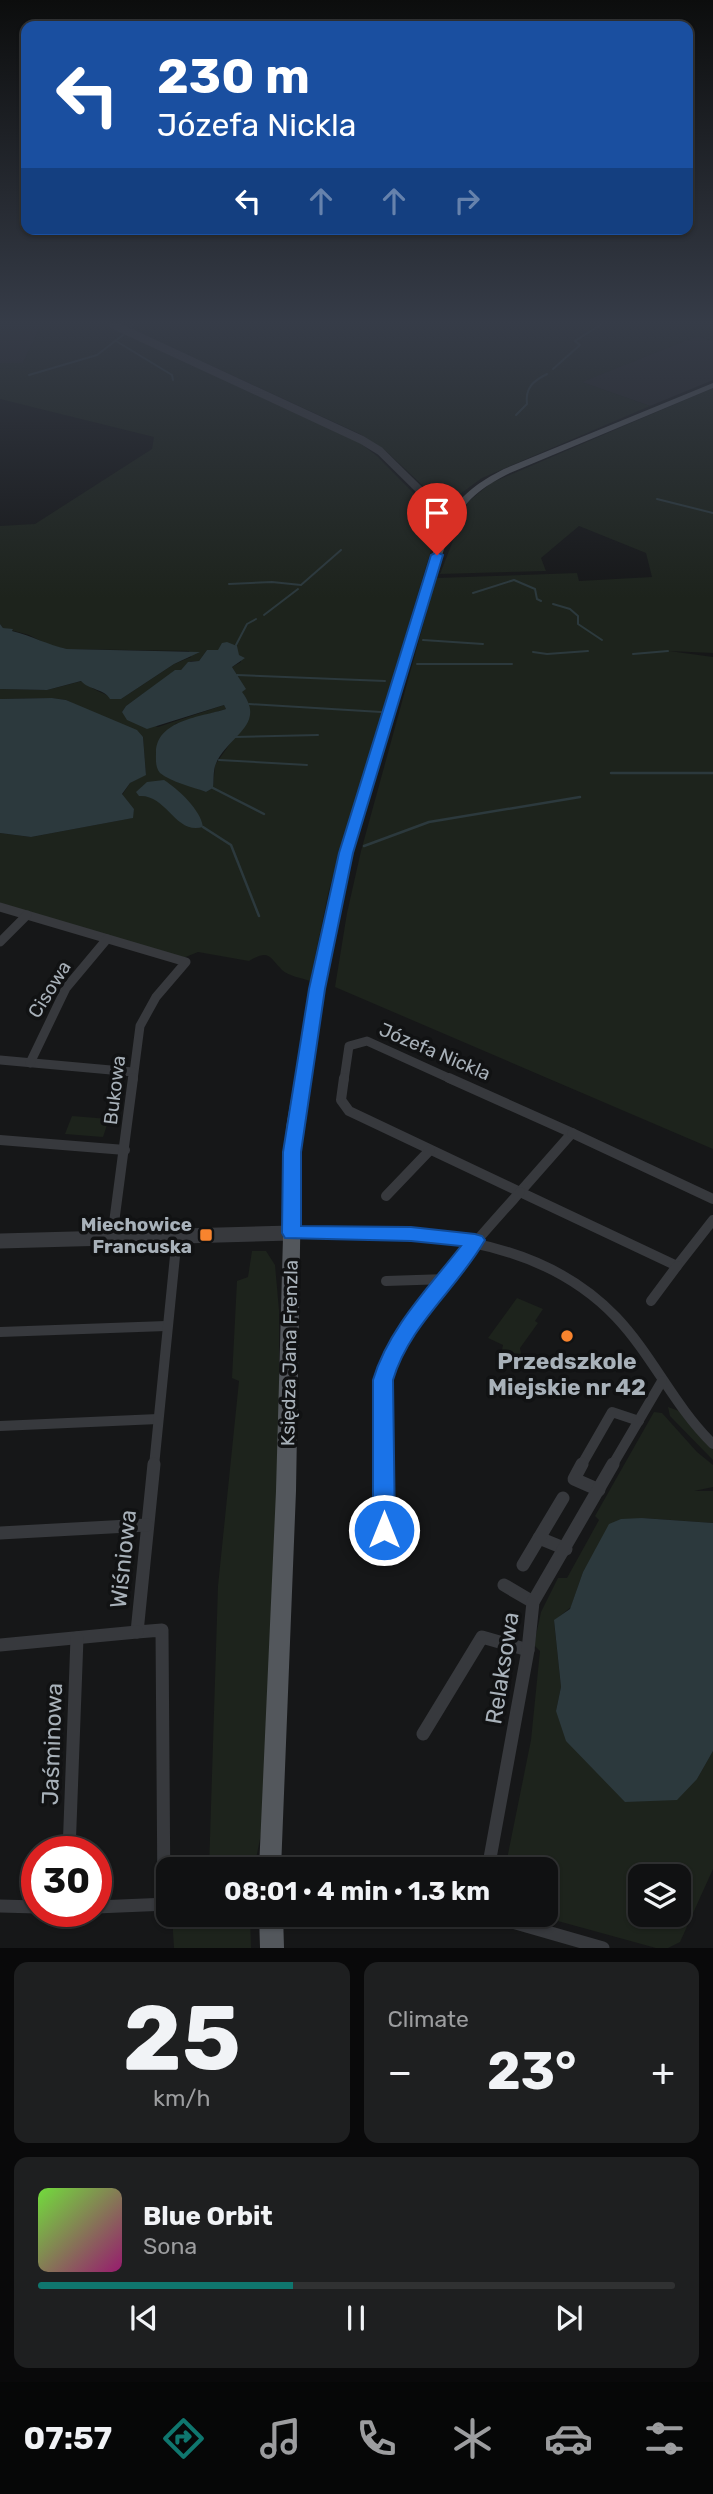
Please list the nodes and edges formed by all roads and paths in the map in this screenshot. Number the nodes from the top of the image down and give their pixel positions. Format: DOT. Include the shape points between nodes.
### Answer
graph roads {
  1 [pos="310,416"];
  2 [pos="641,416"];
  3 [pos="433,504"];
  4 [pos="459,504"];
  5 [pos="450,520"];
  6 [pos="0,907"];
  7 [pos="27,915"];
  8 [pos="107,939"];
  9 [pos="0,942"];
  10 [pos="0,1060"];
  11 [pos="30,1063"];
  12 [pos="133,1072"];
  13 [pos="572,1133"];
  14 [pos="0,1140"];
  15 [pos="125,1150"];
  16 [pos="430,1150"];
  17 [pos="519,1192"];
  18 [pos="386,1196"];
  19 [pos="713,1199"];
  20 [pos="713,1220"];
  21 [pos="291,1233"];
  22 [pos="177,1236"];
  23 [pos="111,1238"];
  24 [pos="475,1240"];
  25 [pos="0,1241"];
  26 [pos="677,1266"];
  27 [pos="447,1279"];
  28 [pos="386,1281"];
  29 [pos="652,1301"];
  30 [pos="166,1326"];
  31 [pos="0,1332"];
  32 [pos="662,1381"];
  33 [pos="158,1419"];
  34 [pos="639,1421"];
  35 [pos="0,1426"];
  36 [pos="713,1444"];
  37 [pos="598,1490"];
  38 [pos="563,1498"];
  39 [pos="147,1525"];
  40 [pos="384,1530"];
  41 [pos="0,1532"];
  42 [pos="539,1538"];
  43 [pos="566,1549"];
  44 [pos="523,1565"];
  45 [pos="504,1585"];
  46 [pos="533,1602"];
  47 [pos="137,1632"];
  48 [pos="77,1638"];
  49 [pos="0,1645"];
  50 [pos="528,1650"];
  51 [pos="423,1734"];
  52 [pos="70,1836"];
  53 [pos="165,1857"];
  54 [pos="270,1857"];
  55 [pos="490,1857"];
  56 [pos="156,1904"];
  57 [pos="0,1906"];
  58 [pos="112,1906"];
  59 [pos="21,1907"];
  60 [pos="271,1927"];
  61 [pos="530,1927"];
  62 [pos="272,1948"];
  63 [pos="603,1948"];
  1 -- 3 [label="street" via="380,452"];
  2 -- 4 [label="main road, Księdza Jana Frenzla" via="487,481"];
  3 -- 4 [label="street"];
  3 -- 5 [label="street"];
  4 -- 5 [label="main road, Księdza Jana Frenzla"];
  5 -- 21 [label="main road, Księdza Jana Frenzla" via="363,793 337,892 294,1128"];
  6 -- 7 [label="street"];
  7 -- 8 [label="street"];
  7 -- 9 [label="street"];
  8 -- 11 [label="street, Cisowa" via="66,988"];
  8 -- 12 [label="street, Bukowa" via="186,962 147,1010"];
  10 -- 11 [label="street"];
  11 -- 12 [label="street"];
  12 -- 15 [label="street, Bukowa"];
  13 -- 16 [label="street, Józefa Nickla" via="367,1041 349,1046 341,1100 349,1111"];
  13 -- 17 [label="street"];
  13 -- 19 [label="street, Józefa Nickla"];
  14 -- 15 [label="street"];
  15 -- 23 [label="street, Bukowa"];
  16 -- 17 [label="street, Józefa Nickla"];
  16 -- 18 [label="street"];
  17 -- 24 [label="street"];
  17 -- 26 [label="street, Józefa Nickla"];
  20 -- 26 [label="street"];
  21 -- 22 [label="street"];
  21 -- 24 [label="street" via="411,1234"];
  21 -- 54 [label="main road, Księdza Jana Frenzla" via="286,1491"];
  22 -- 23 [label="street"];
  22 -- 30 [label="street, Wiśniowa"];
  23 -- 25 [label="street"];
  24 -- 27 [label="street"];
  24 -- 32 [label="street" via="512,1250 580,1283 616,1316"];
  26 -- 29 [label="street"];
  27 -- 28 [label="street"];
  27 -- 40 [label="street" via="403,1336 383,1380"];
  30 -- 31 [label="street"];
  30 -- 33 [label="street, Wiśniowa"];
  32 -- 34 [label="street, Relaksowa"];
  32 -- 36 [label="street"];
  33 -- 35 [label="street"];
  33 -- 39 [label="street, Wiśniowa"];
  34 -- 37 [label="street, Relaksowa"];
  34 -- 37 [label="street" via="612,1412 574,1479"];
  37 -- 43 [label="street, Relaksowa"];
  38 -- 42 [label="street"];
  39 -- 41 [label="street"];
  39 -- 47 [label="street, Wiśniowa"];
  42 -- 43 [label="street"];
  42 -- 44 [label="street"];
  43 -- 46 [label="street, Relaksowa"];
  45 -- 46 [label="street"];
  46 -- 50 [label="street, Relaksowa"];
  47 -- 48 [label="street"];
  47 -- 53 [label="street, Wiśniowa" via="162,1630"];
  48 -- 49 [label="street"];
  48 -- 52 [label="street, Jaśminowa"];
  50 -- 51 [label="street" via="482,1637"];
  50 -- 55 [label="street, Relaksowa"];
  56 -- 58 [label="street"];
  57 -- 59 [label="street"];
  60 -- 62 [label="main road"];
  61 -- 63 [label="street"];
}
